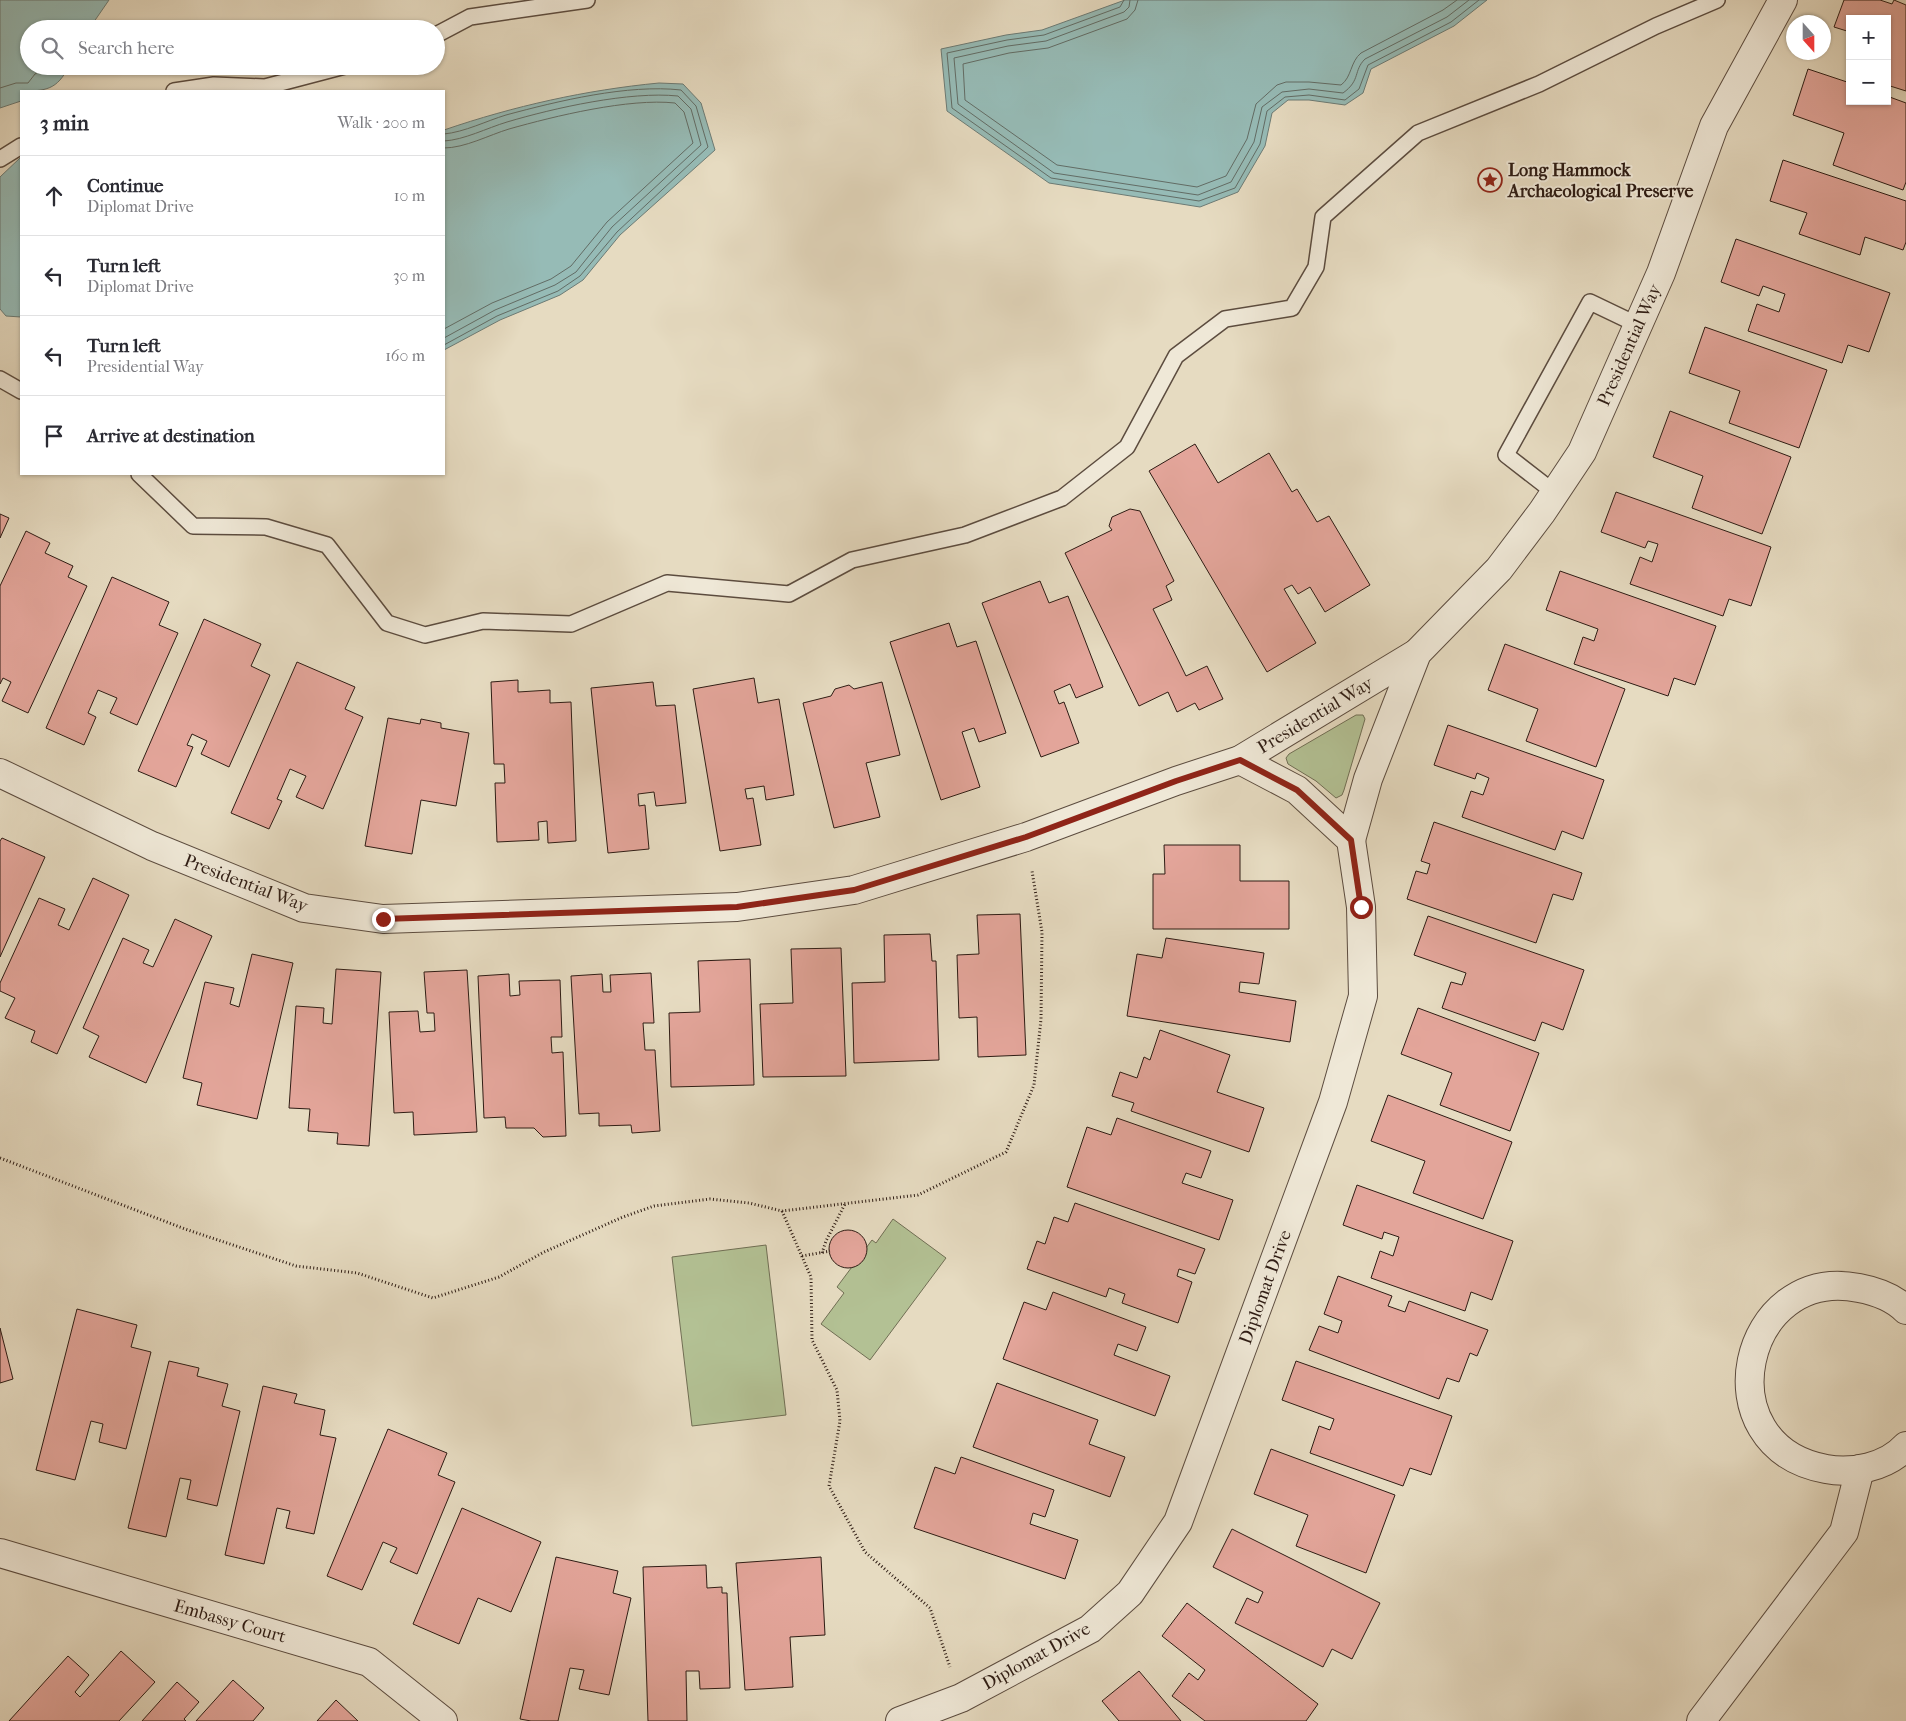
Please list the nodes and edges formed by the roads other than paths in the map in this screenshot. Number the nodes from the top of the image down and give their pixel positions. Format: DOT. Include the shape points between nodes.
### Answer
graph roads {
  1 [pos="587,0"];
  2 [pos="1716,0"];
  3 [pos="1783,0"];
  4 [pos="445,31"];
  5 [pos="311,75"];
  6 [pos="181,90"];
  7 [pos="20,147"];
  8 [pos="0,159"];
  9 [pos="1638,325"];
  10 [pos="0,379"];
  11 [pos="20,390"];
  12 [pos="140,475"];
  13 [pos="1555,492"];
  14 [pos="1417,653"];
  15 [pos="1240,760"];
  16 [pos="0,773"];
  17 [pos="1351,840"];
  18 [pos="1906,1310"];
  19 [pos="1906,1446"];
  20 [pos="1860,1469"];
  21 [pos="0,1553"];
  22 [pos="443,1721"];
  23 [pos="900,1721"];
  24 [pos="1701,1721"];
  1 -- 4 [label="lane" via="470,17"];
  2 -- 12 [label="lane" via="1539,84 1418,133 1323,217 1316,267 1292,308 1225,319 1176,356 1128,447 1062,498 965,535 852,560 789,594 667,584 571,624 483,621 425,636 387,623 327,545 266,527 193,526"];
  3 -- 9 [label="street, Presidential Way" via="1714,126 1661,273"];
  5 -- 6 [label="lane" via="265,87 214,85"];
  7 -- 8 [label="lane"];
  9 -- 13 [label="street, Presidential Way" via="1582,452"];
  9 -- 13 [label="lane" via="1590,302 1506,455"];
  10 -- 11 [label="lane"];
  13 -- 14 [label="street, Presidential Way" via="1499,569"];
  14 -- 15 [label="street, Presidential Way"];
  14 -- 17 [label="street, Presidential Way" via="1368,779"];
  15 -- 16 [label="street, Presidential Way" via="1026,837 854,890 737,907 383,919 304,908 152,846"];
  15 -- 17 [label="street" via="1297,790"];
  17 -- 23 [label="street, Diplomat Drive" via="1361,907 1363,996 1333,1102 1178,1522 1130,1593 1090,1629 961,1698"];
  18 -- 20 [label="street" via="1877,1292 1845,1285 1812,1290 1787,1304 1766,1324 1753,1350 1748,1379 1752,1407 1765,1433 1786,1454 1812,1467 1840,1472"];
  19 -- 20 [label="street" via="1872,1467"];
  20 -- 24 [label="street" via="1844,1532"];
  21 -- 22 [label="street, Embassy Court" via="369,1662"];
}
